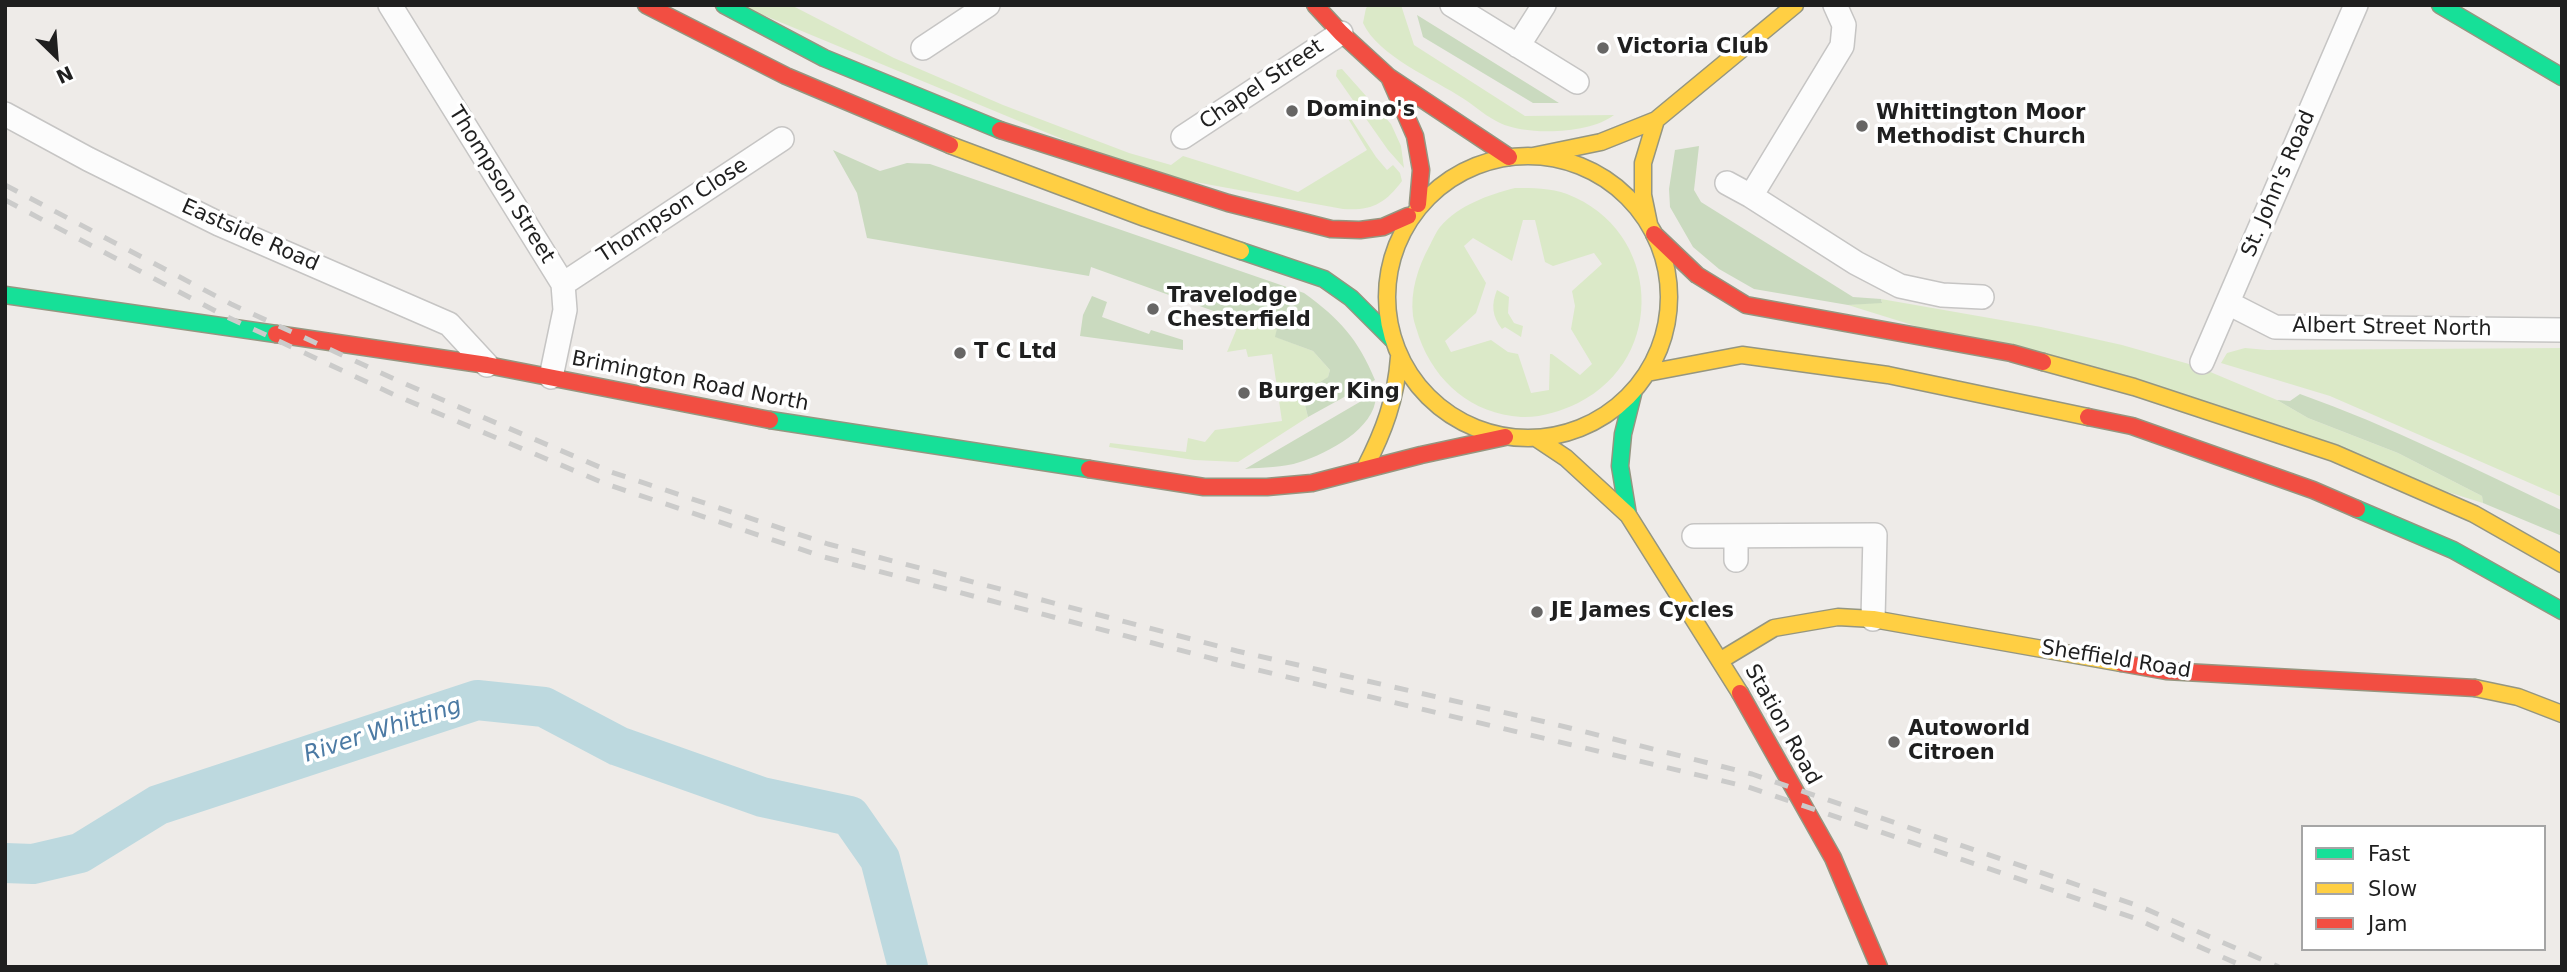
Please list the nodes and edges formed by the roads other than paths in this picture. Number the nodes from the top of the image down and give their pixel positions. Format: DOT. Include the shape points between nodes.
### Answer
graph roads {
  1 [pos="390,5"];
  2 [pos="646,5"];
  3 [pos="724,5"];
  4 [pos="988,5"];
  5 [pos="1452,5"];
  6 [pos="1544,5"];
  7 [pos="1795,5"];
  8 [pos="1835,5"];
  9 [pos="2356,5"];
  10 [pos="2440,5"];
  11 [pos="1332,16"];
  12 [pos="1518,46"];
  13 [pos="923,48"];
  14 [pos="1389,77"];
  15 [pos="2562,78"];
  16 [pos="1577,82"];
  17 [pos="5,114"];
  18 [pos="1656,120"];
  19 [pos="1183,137"];
  20 [pos="782,139"];
  21 [pos="1533,156"];
  22 [pos="1509,157"];
  23 [pos="1727,183"];
  24 [pos="1751,196"];
  25 [pos="1413,210"];
  26 [pos="1651,229"];
  27 [pos="563,284"];
  28 [pos="5,295"];
  29 [pos="1982,297"];
  30 [pos="2228,303"];
  31 [pos="2562,330"];
  32 [pos="1392,339"];
  33 [pos="1399,357"];
  34 [pos="2202,362"];
  35 [pos="487,365"];
  36 [pos="1647,373"];
  37 [pos="551,377"];
  38 [pos="1633,394"];
  39 [pos="1505,438"];
  40 [pos="1536,438"];
  41 [pos="1365,468"];
  42 [pos="1628,515"];
  43 [pos="1694,536"];
  44 [pos="1736,536"];
  45 [pos="1736,560"];
  46 [pos="2562,564"];
  47 [pos="2562,611"];
  48 [pos="1873,619"];
  49 [pos="1721,660"];
  50 [pos="2562,714"];
  51 [pos="1879,967"];
  1 -- 27 [label="street, Thompson Street"];
  2 -- 32 [label="main road" via="786,76 962,150 1324,279 1351,298"];
  3 -- 25 [label="main road" via="824,58 1012,135 1216,199 1331,229 1383,227"];
  4 -- 13 [label="street"];
  5 -- 12 [label="street"];
  6 -- 12 [label="street"];
  7 -- 18 [label="main road"];
  8 -- 24 [label="street" via="1844,25 1842,46"];
  9 -- 30 [label="street, St. John's Road"];
  10 -- 15 [label="main road"];
  11 -- 14 [label="main road"];
  11 -- 19 [label="street, Chapel Street"];
  12 -- 16 [label="street"];
  14 -- 22 [label="main road"];
  14 -- 25 [label="main road" via="1415,136 1421,170"];
  17 -- 35 [label="street, Eastside Road" via="219,224 449,324"];
  18 -- 21 [label="main road" via="1601,142"];
  18 -- 26 [label="main road" via="1643,163 1643,195"];
  20 -- 27 [label="street, Thompson Close"];
  21 -- 22 [label="main road"];
  21 -- 26 [label="main road" via="1573,163 1609,182 1628,196"];
  22 -- 25 [label="main road" via="1472,167 1438,187"];
  23 -- 24 [label="street"];
  24 -- 29 [label="street" via="1900,286"];
  25 -- 32 [label="main road" via="1393,254 1386,296"];
  26 -- 36 [label="main road" via="1664,259 1669,298 1663,337"];
  26 -- 46 [label="main road" via="1696,275 1746,305 2011,353 2134,387 2334,453 2474,514"];
  27 -- 37 [label="street, Thompson Street" via="565,310"];
  28 -- 35 [label="main road, Brimington Road North"];
  30 -- 31 [label="street, Albert Street North" via="2275,327"];
  30 -- 34 [label="street, St. John's Road"];
  32 -- 33 [label="main road"];
  33 -- 39 [label="main road" via="1426,396 1455,419"];
  33 -- 41 [label="main road" via="1394,408"];
  35 -- 37 [label="main road, Brimington Road North"];
  36 -- 38 [label="main road"];
  36 -- 47 [label="main road" via="1742,355 1888,375 2132,426 2313,490 2453,550"];
  37 -- 41 [label="main road, Brimington Road North" via="771,420 1204,487 1312,484"];
  38 -- 40 [label="main road" via="1610,414 1585,426"];
  38 -- 42 [label="main road, Station Road" via="1620,466"];
  39 -- 40 [label="main road"];
  39 -- 41 [label="main road, Brimington Road North"];
  40 -- 42 [label="main road, Station Road" via="1566,458"];
  42 -- 49 [label="main road, Station Road"];
  43 -- 44 [label="street"];
  44 -- 45 [label="street"];
  44 -- 48 [label="street" via="1875,535"];
  48 -- 49 [label="main road, Sheffield Road" via="1838,617 1774,628"];
  48 -- 50 [label="main road, Sheffield Road" via="2166,671 2473,688"];
  49 -- 51 [label="main road, Station Road" via="1833,858"];
}
